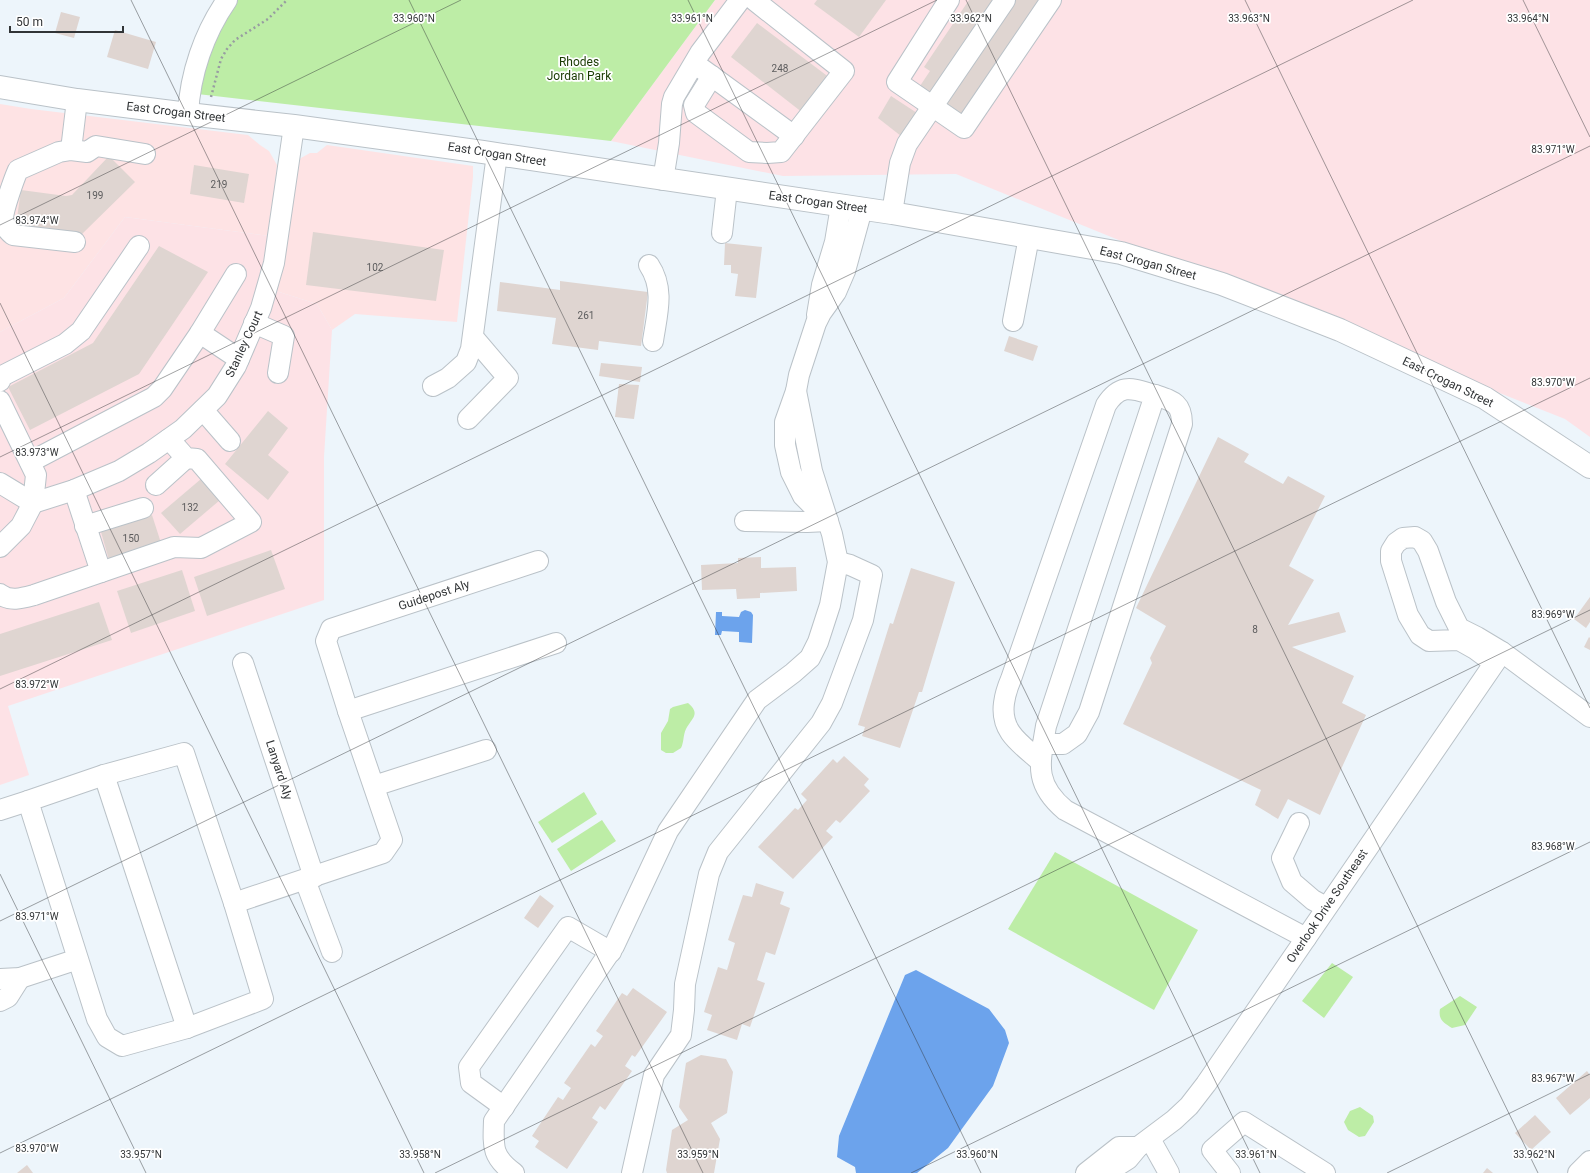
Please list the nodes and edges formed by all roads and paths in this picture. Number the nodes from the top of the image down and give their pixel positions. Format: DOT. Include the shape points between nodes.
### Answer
graph roads {
  1 [pos="227,0"];
  2 [pos="287,0"];
  3 [pos="740,0"];
  4 [pos="754,0"];
  5 [pos="949,0"];
  6 [pos="1005,0"];
  7 [pos="1051,0"];
  8 [pos="694,63"];
  9 [pos="712,76"];
  10 [pos="0,87"];
  11 [pos="211,97"];
  12 [pos="77,100"];
  13 [pos="933,107"];
  14 [pos="188,114"];
  15 [pos="294,126"];
  16 [pos="794,136"];
  17 [pos="72,150"];
  18 [pos="145,154"];
  19 [pos="497,154"];
  20 [pos="663,180"];
  21 [pos="727,189"];
  22 [pos="851,207"];
  23 [pos="892,213"];
  24 [pos="722,233"];
  25 [pos="1029,237"];
  26 [pos="75,242"];
  27 [pos="139,246"];
  28 [pos="649,265"];
  29 [pos="236,274"];
  30 [pos="1013,321"];
  31 [pos="254,323"];
  32 [pos="200,333"];
  33 [pos="473,336"];
  34 [pos="653,341"];
  35 [pos="239,359"];
  36 [pos="278,373"];
  37 [pos="0,381"];
  38 [pos="433,386"];
  39 [pos="796,391"];
  40 [pos="1155,395"];
  41 [pos="0,401"];
  42 [pos="203,410"];
  43 [pos="468,419"];
  44 [pos="169,439"];
  45 [pos="230,441"];
  46 [pos="808,454"];
  47 [pos="186,458"];
  48 [pos="789,460"];
  49 [pos="30,462"];
  50 [pos="1590,467"];
  51 [pos="0,483"];
  52 [pos="156,485"];
  53 [pos="74,490"];
  54 [pos="33,503"];
  55 [pos="143,508"];
  56 [pos="745,521"];
  57 [pos="828,521"];
  58 [pos="85,526"];
  59 [pos="0,547"];
  60 [pos="538,561"];
  61 [pos="838,562"];
  62 [pos="101,572"];
  63 [pos="0,594"];
  64 [pos="556,643"];
  65 [pos="1498,657"];
  66 [pos="243,663"];
  67 [pos="348,711"];
  68 [pos="1590,717"];
  69 [pos="486,750"];
  70 [pos="1041,753"];
  71 [pos="104,775"];
  72 [pos="374,786"];
  73 [pos="28,801"];
  74 [pos="0,810"];
  75 [pos="1299,823"];
  76 [pos="310,878"];
  77 [pos="234,903"];
  78 [pos="1326,907"];
  79 [pos="1306,938"];
  80 [pos="332,952"];
  81 [pos="611,952"];
  82 [pos="78,959"];
  83 [pos="20,978"];
  84 [pos="0,980"];
  85 [pos="0,1001"];
  86 [pos="187,1028"];
  87 [pos="504,1107"];
  88 [pos="1144,1143"];
  89 [pos="1590,1161"];
  90 [pos="514,1173"];
  91 [pos="632,1173"];
  92 [pos="1086,1173"];
  93 [pos="1106,1173"];
  94 [pos="1169,1173"];
  95 [pos="1230,1173"];
  96 [pos="1325,1173"];
  97 [pos="1578,1173"];
  1 -- 14 [label="street" via="200,52 189,95"];
  2 -- 11 [label="path" via="268,19 235,40 227,49 221,59"];
  3 -- 8 [label="street"];
  4 -- 16 [label="street" via="844,71"];
  5 -- 13 [label="street" via="897,82"];
  6 -- 13 [label="street"];
  7 -- 13 [label="street" via="964,128"];
  8 -- 9 [label="street"];
  8 -- 20 [label="street" via="672,104"];
  9 -- 16 [label="street"];
  9 -- 16 [label="street" via="694,105 696,113 749,152 781,152"];
  10 -- 12 [label="main road, East Crogan Street"];
  12 -- 14 [label="main road, East Crogan Street"];
  12 -- 17 [label="street"];
  13 -- 23 [label="street" via="907,144 896,182"];
  14 -- 15 [label="main road, East Crogan Street"];
  15 -- 19 [label="main road, East Crogan Street"];
  15 -- 31 [label="street, Stanley Court" via="274,263"];
  17 -- 18 [label="street" via="87,152 96,146"];
  17 -- 26 [label="street" via="59,152 18,170 3,217 13,235"];
  19 -- 20 [label="main road, East Crogan Street"];
  19 -- 33 [label="street"];
  20 -- 21 [label="main road, East Crogan Street"];
  21 -- 22 [label="main road, East Crogan Street"];
  21 -- 24 [label="street"];
  22 -- 23 [label="main road, East Crogan Street"];
  22 -- 39 [label="street" via="835,242 822,285 816,323"];
  23 -- 25 [label="main road, East Crogan Street"];
  25 -- 30 [label="street"];
  25 -- 50 [label="main road, East Crogan Street" via="1121,253 1222,284 1340,330 1484,398"];
  27 -- 37 [label="street" via="80,331 65,344 2,376"];
  28 -- 34 [label="street" via="656,275 659,289"];
  29 -- 32 [label="street"];
  31 -- 35 [label="street, Stanley Court"];
  31 -- 36 [label="street" via="284,336"];
  32 -- 35 [label="street"];
  32 -- 49 [label="street" via="162,390 154,397"];
  33 -- 38 [label="street" via="466,362 448,378"];
  33 -- 43 [label="street" via="508,378"];
  35 -- 42 [label="street, Stanley Court" via="217,396"];
  39 -- 46 [label="street"];
  39 -- 48 [label="street" via="785,422 785,445"];
  40 -- 70 [label="street" via="1046,726"];
  40 -- 70 [label="street" via="1172,400 1179,407 1182,424 1089,712 1077,734 1063,744"];
  40 -- 70 [label="street" via="1124,389 1118,391 1106,404 1011,678 1004,703 1004,721 1011,734"];
  41 -- 49 [label="street"];
  42 -- 44 [label="street, Stanley Court"];
  42 -- 45 [label="street"];
  44 -- 47 [label="street"];
  44 -- 53 [label="street, Stanley Court" via="119,471"];
  46 -- 48 [label="street"];
  46 -- 57 [label="street"];
  47 -- 52 [label="street"];
  47 -- 62 [label="street" via="196,459 251,522 201,548 174,548"];
  48 -- 57 [label="street" via="791,472 803,496"];
  49 -- 54 [label="street" via="36,475"];
  51 -- 54 [label="street"];
  53 -- 54 [label="street, Stanley Court"];
  53 -- 58 [label="street"];
  54 -- 59 [label="street" via="21,526"];
  55 -- 58 [label="street"];
  56 -- 57 [label="street"];
  57 -- 61 [label="street"];
  58 -- 62 [label="street"];
  60 -- 67 [label="street, Guidepost Aly" via="331,629 326,641"];
  61 -- 81 [label="street" via="830,605 810,658 757,700 668,831"];
  61 -- 91 [label="street" via="872,575 863,620 832,703 821,723 718,852 709,874 685,984 681,1035 654,1075"];
  62 -- 63 [label="street" via="34,595 6,598"];
  64 -- 67 [label="street"];
  65 -- 65 [label="street" via="1477,636 1459,628 1422,541 1415,537 1403,538 1396,543 1391,551 1391,560 1408,615 1420,635 1429,641 1459,640"];
  65 -- 68 [label="street"];
  65 -- 78 [label="street, Overlook Drive Southeast"];
  66 -- 76 [label="street, Lanyard Aly"];
  67 -- 72 [label="street"];
  69 -- 72 [label="street"];
  70 -- 79 [label="street" via="1040,773 1048,792 1065,810"];
  71 -- 73 [label="street"];
  71 -- 77 [label="street" via="184,753"];
  71 -- 86 [label="street"];
  72 -- 76 [label="street" via="392,840 383,853"];
  73 -- 74 [label="street"];
  73 -- 82 [label="street"];
  75 -- 78 [label="street" via="1282,858 1292,882 1313,900"];
  76 -- 77 [label="street"];
  76 -- 80 [label="street, Lanyard Aly"];
  77 -- 86 [label="street" via="263,999"];
  78 -- 79 [label="street, Overlook Drive Southeast"];
  79 -- 88 [label="street, Overlook Drive Southeast" via="1189,1106"];
  81 -- 87 [label="street"];
  81 -- 87 [label="street" via="568,926 469,1068 471,1082"];
  82 -- 83 [label="street"];
  82 -- 86 [label="street" via="97,1019 107,1037 122,1046"];
  83 -- 84 [label="street"];
  83 -- 85 [label="street" via="8,997"];
  87 -- 90 [label="street" via="494,1121 494,1150 502,1164"];
  88 -- 92 [label="street" via="1119,1147"];
  88 -- 93 [label="street, Overlook Drive Southeast" via="1128,1159"];
  88 -- 94 [label="street"];
  89 -- 97 [label="street"];
  95 -- 96 [label="street" via="1212,1150 1244,1122"];
}
